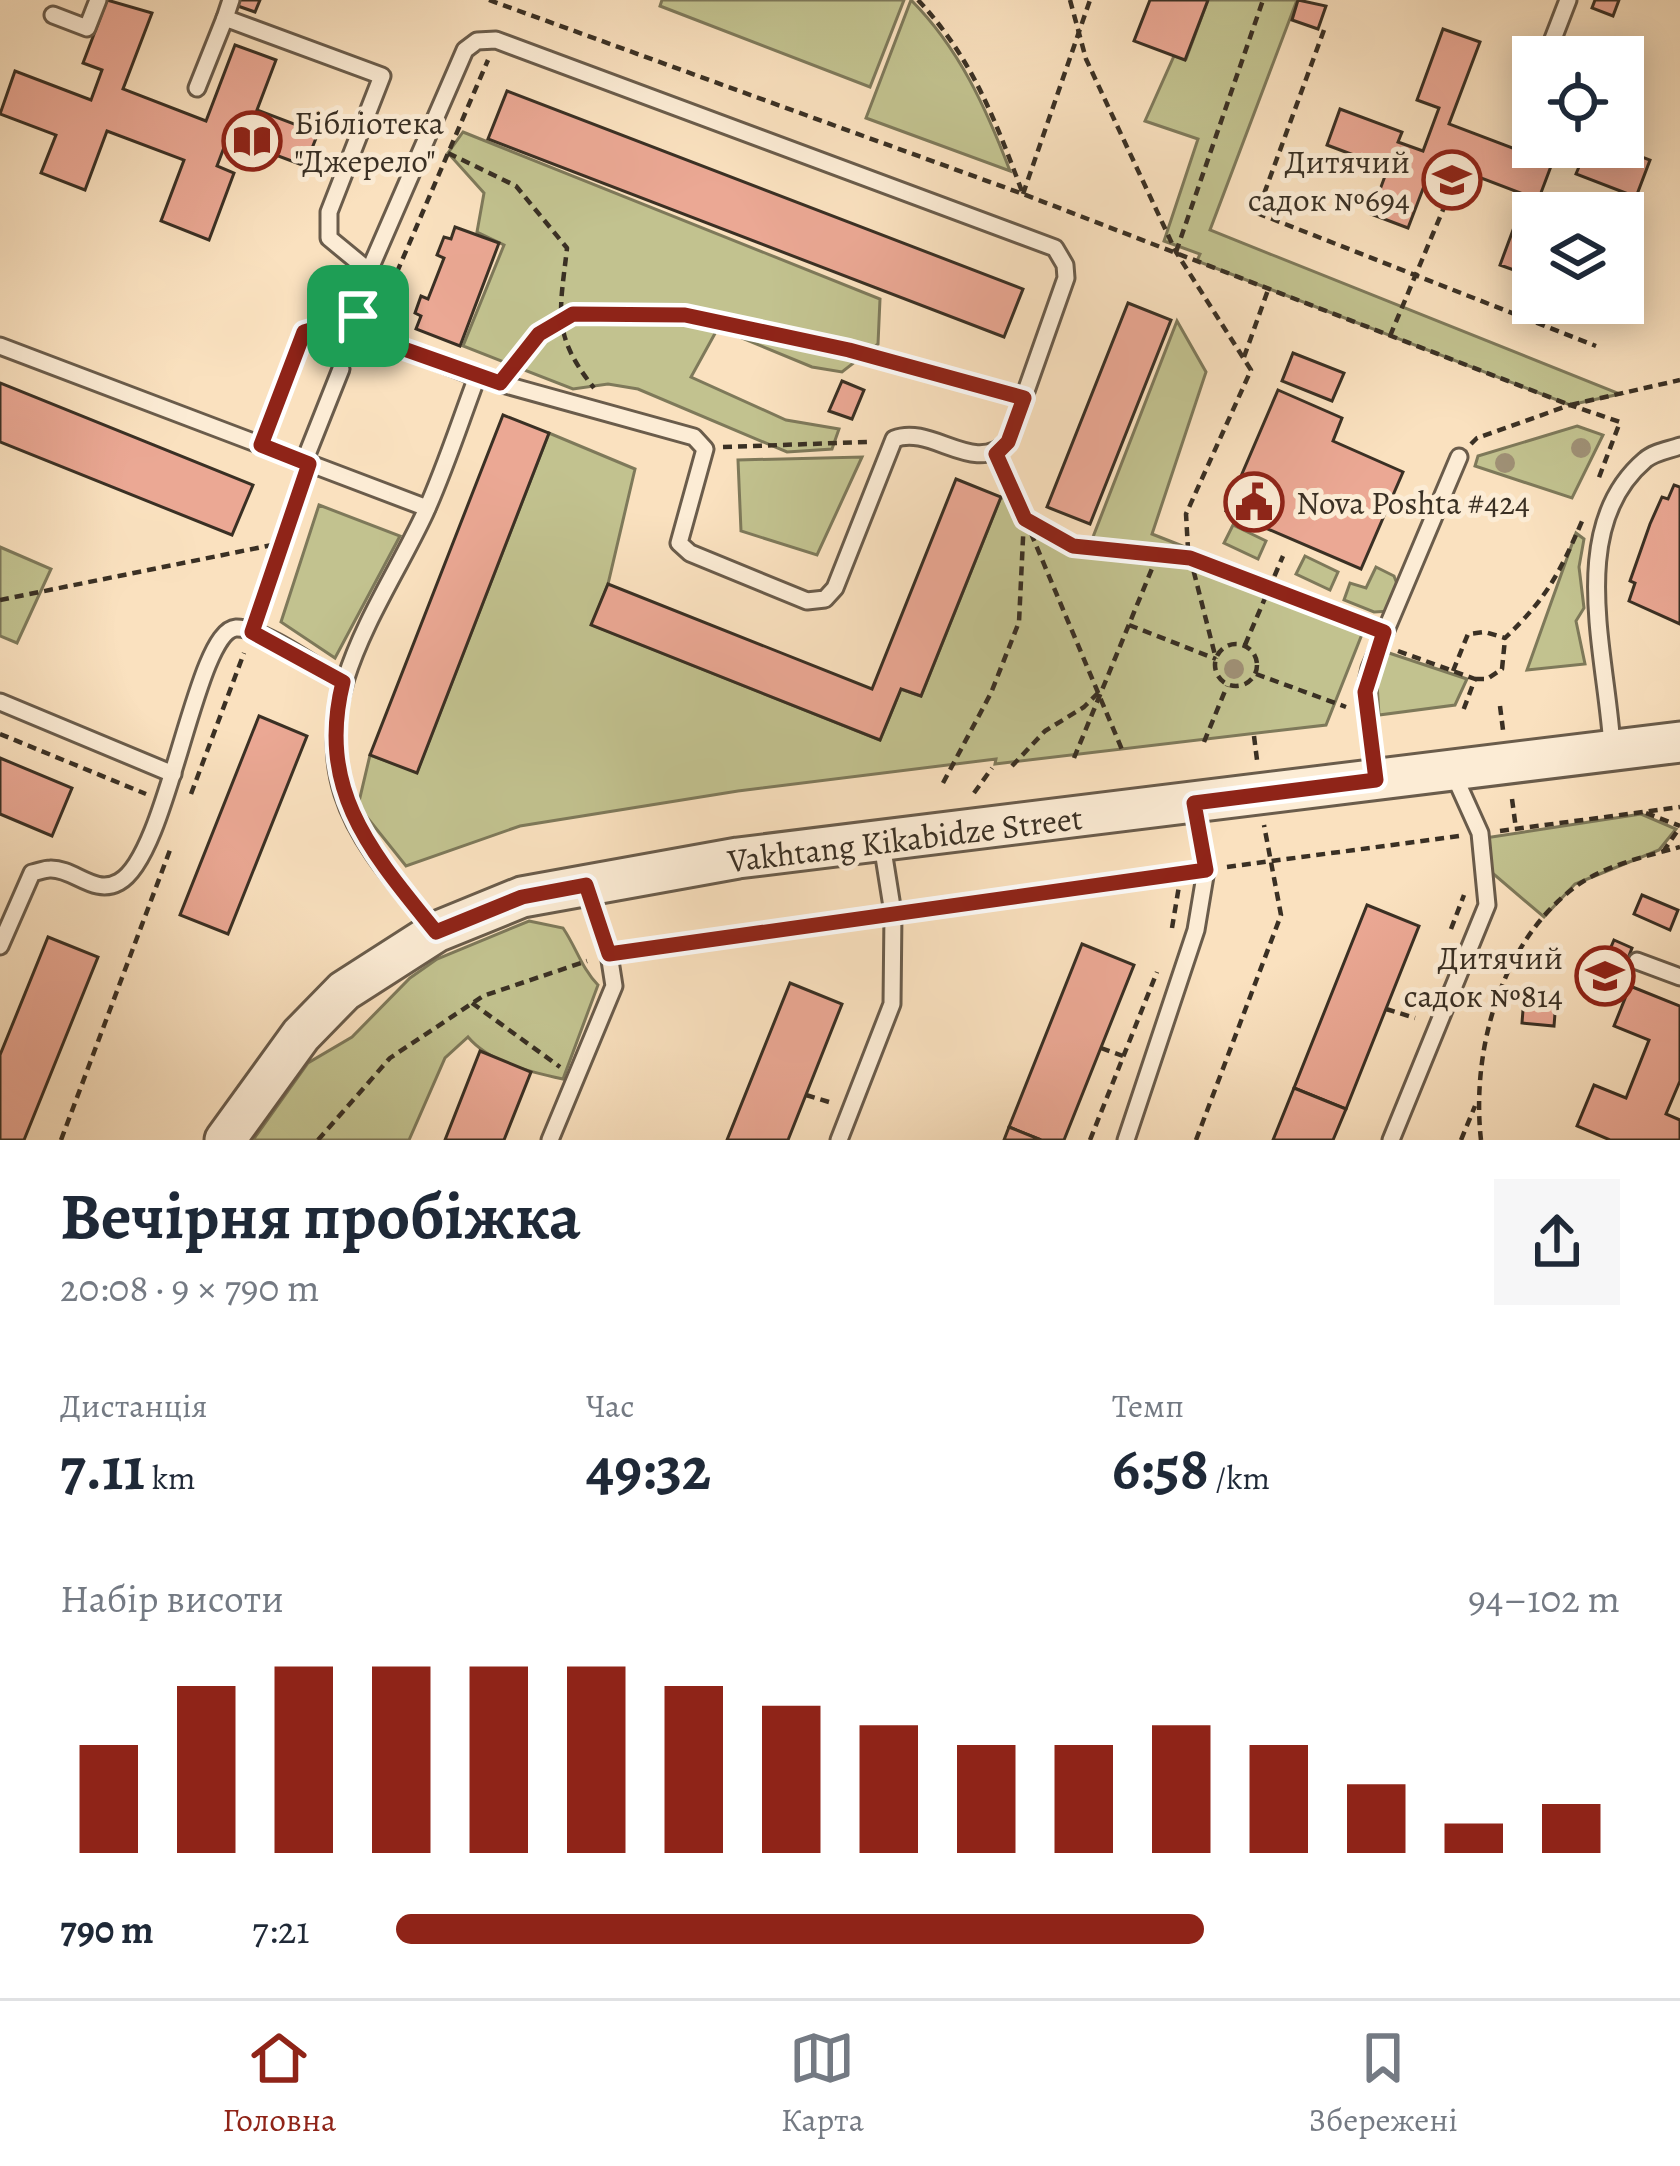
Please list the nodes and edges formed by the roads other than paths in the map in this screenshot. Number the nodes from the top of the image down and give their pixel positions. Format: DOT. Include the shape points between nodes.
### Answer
graph roads {
  1 [pos="98,0"];
  2 [pos="1568,0"];
  3 [pos="227,5"];
  4 [pos="53,15"];
  5 [pos="1554,36"];
  6 [pos="197,88"];
  7 [pos="369,271"];
  8 [pos="0,346"];
  9 [pos="340,369"];
  10 [pos="477,376"];
  11 [pos="1680,446"];
  12 [pos="1459,457"];
  13 [pos="307,463"];
  14 [pos="427,508"];
  15 [pos="343,682"];
  16 [pos="0,702"];
  17 [pos="1680,742"];
  18 [pos="1613,750"];
  19 [pos="1451,771"];
  20 [pos="173,774"];
  21 [pos="1376,780"];
  22 [pos="1194,803"];
  23 [pos="882,841"];
  24 [pos="586,885"];
  25 [pos="436,932"];
  26 [pos="0,946"];
  27 [pos="1637,961"];
  28 [pos="1680,977"];
  29 [pos="225,1140"];
  30 [pos="550,1140"];
  31 [pos="839,1140"];
  32 [pos="1126,1140"];
  33 [pos="1391,1140"];
  1 -- 4 [label="lane" via="87,28"];
  2 -- 5 [label="lane"];
  3 -- 6 [label="lane"];
  3 -- 7 [label="lane" via="382,76 328,212 329,238"];
  7 -- 10 [label="lane" via="355,305 370,337"];
  7 -- 10 [label="lane" via="465,50 477,40 496,40 1054,248 1065,265 1008,442 996,454 979,455 908,434 894,439 824,599 807,601 679,543 705,449 694,437"];
  8 -- 13 [label="lane"];
  9 -- 13 [label="lane"];
  10 -- 14 [label="lane"];
  11 -- 18 [label="lane" via="1648,457 1615,495 1598,542"];
  12 -- 21 [label="lane" via="1365,692"];
  13 -- 14 [label="lane"];
  14 -- 15 [label="lane"];
  15 -- 20 [label="lane" via="235,628 216,641"];
  15 -- 25 [label="lane" via="334,734 342,793 354,822"];
  16 -- 20 [label="lane"];
  17 -- 18 [label="street, Vakhtang Kikabidze Street"];
  18 -- 19 [label="street, Vakhtang Kikabidze Street"];
  19 -- 21 [label="street, Vakhtang Kikabidze Street"];
  19 -- 33 [label="lane" via="1480,833 1487,905"];
  20 -- 26 [label="lane" via="133,873 98,886 53,868 32,873"];
  21 -- 22 [label="street, Vakhtang Kikabidze Street"];
  22 -- 23 [label="street, Vakhtang Kikabidze Street"];
  22 -- 32 [label="lane" via="1206,870 1196,930"];
  23 -- 24 [label="street, Vakhtang Kikabidze Street"];
  23 -- 31 [label="lane" via="893,913 892,1004"];
  24 -- 25 [label="street, Vakhtang Kikabidze Street" via="522,897"];
  24 -- 30 [label="lane" via="614,986"];
  25 -- 29 [label="street, Vakhtang Kikabidze Street" via="344,991 301,1035"];
  27 -- 28 [label="lane"];
}
